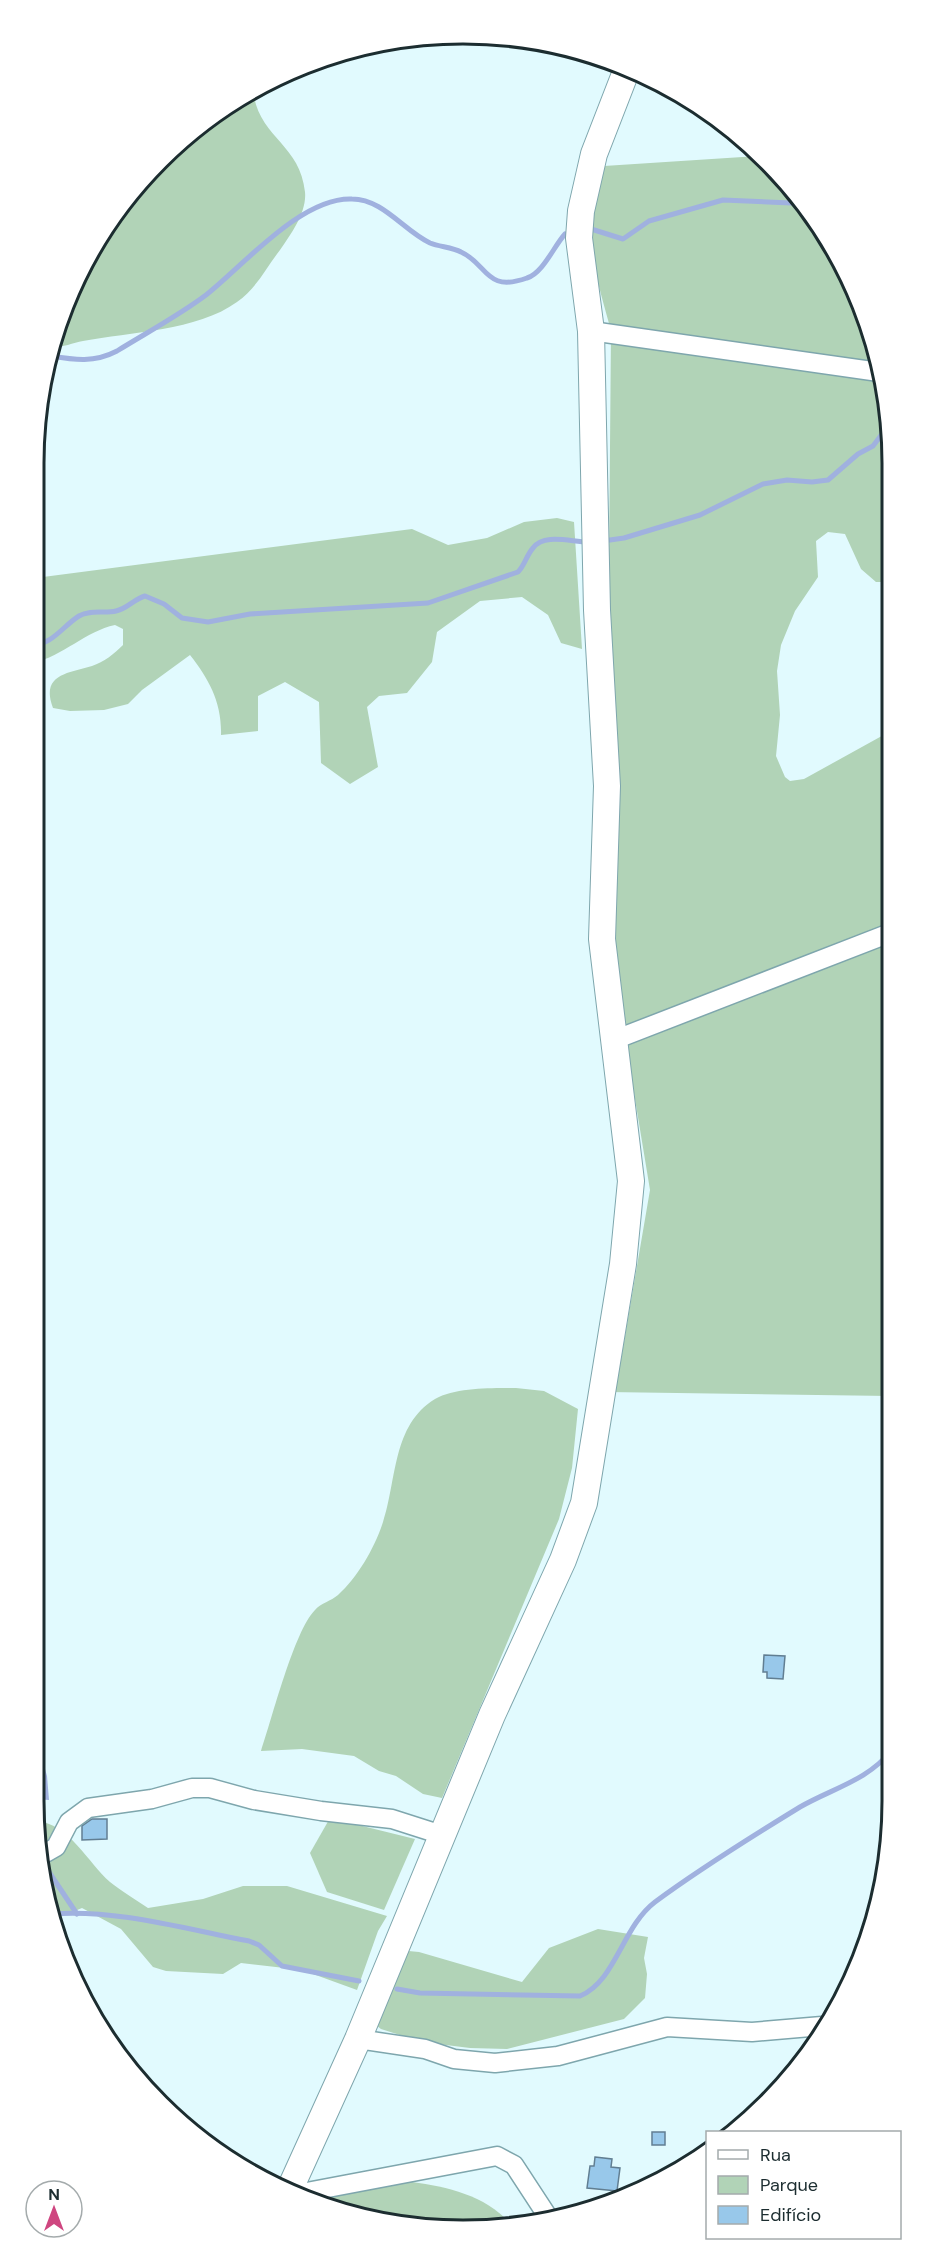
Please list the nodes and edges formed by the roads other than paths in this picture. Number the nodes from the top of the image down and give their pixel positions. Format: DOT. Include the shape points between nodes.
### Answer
graph roads {
  1 [pos="624,76"];
  2 [pos="591,331"];
  3 [pos="871,371"];
  4 [pos="882,936"];
  5 [pos="614,1040"];
  6 [pos="442,1835"];
  7 [pos="47,1852"];
  8 [pos="815,2027"];
  9 [pos="358,2039"];
  10 [pos="292,2183"];
  11 [pos="311,2191"];
  12 [pos="544,2211"];
  1 -- 2 [label="main road" via="594,154 581,211 580,258"];
  2 -- 3 [label="street"];
  2 -- 5 [label="main road" via="597,610 607,786 602,939"];
  4 -- 5 [label="street"];
  5 -- 6 [label="main road" via="628,1143 630,1202 584,1503 563,1560"];
  6 -- 7 [label="street" via="392,1819 192,1788 88,1808 69,1822 56,1846"];
  6 -- 9 [label="main road"];
  8 -- 9 [label="street" via="752,2032 667,2027 558,2056 495,2063 454,2059 425,2049"];
  9 -- 10 [label="main road"];
  11 -- 12 [label="street" via="497,2156 514,2165"];
}
